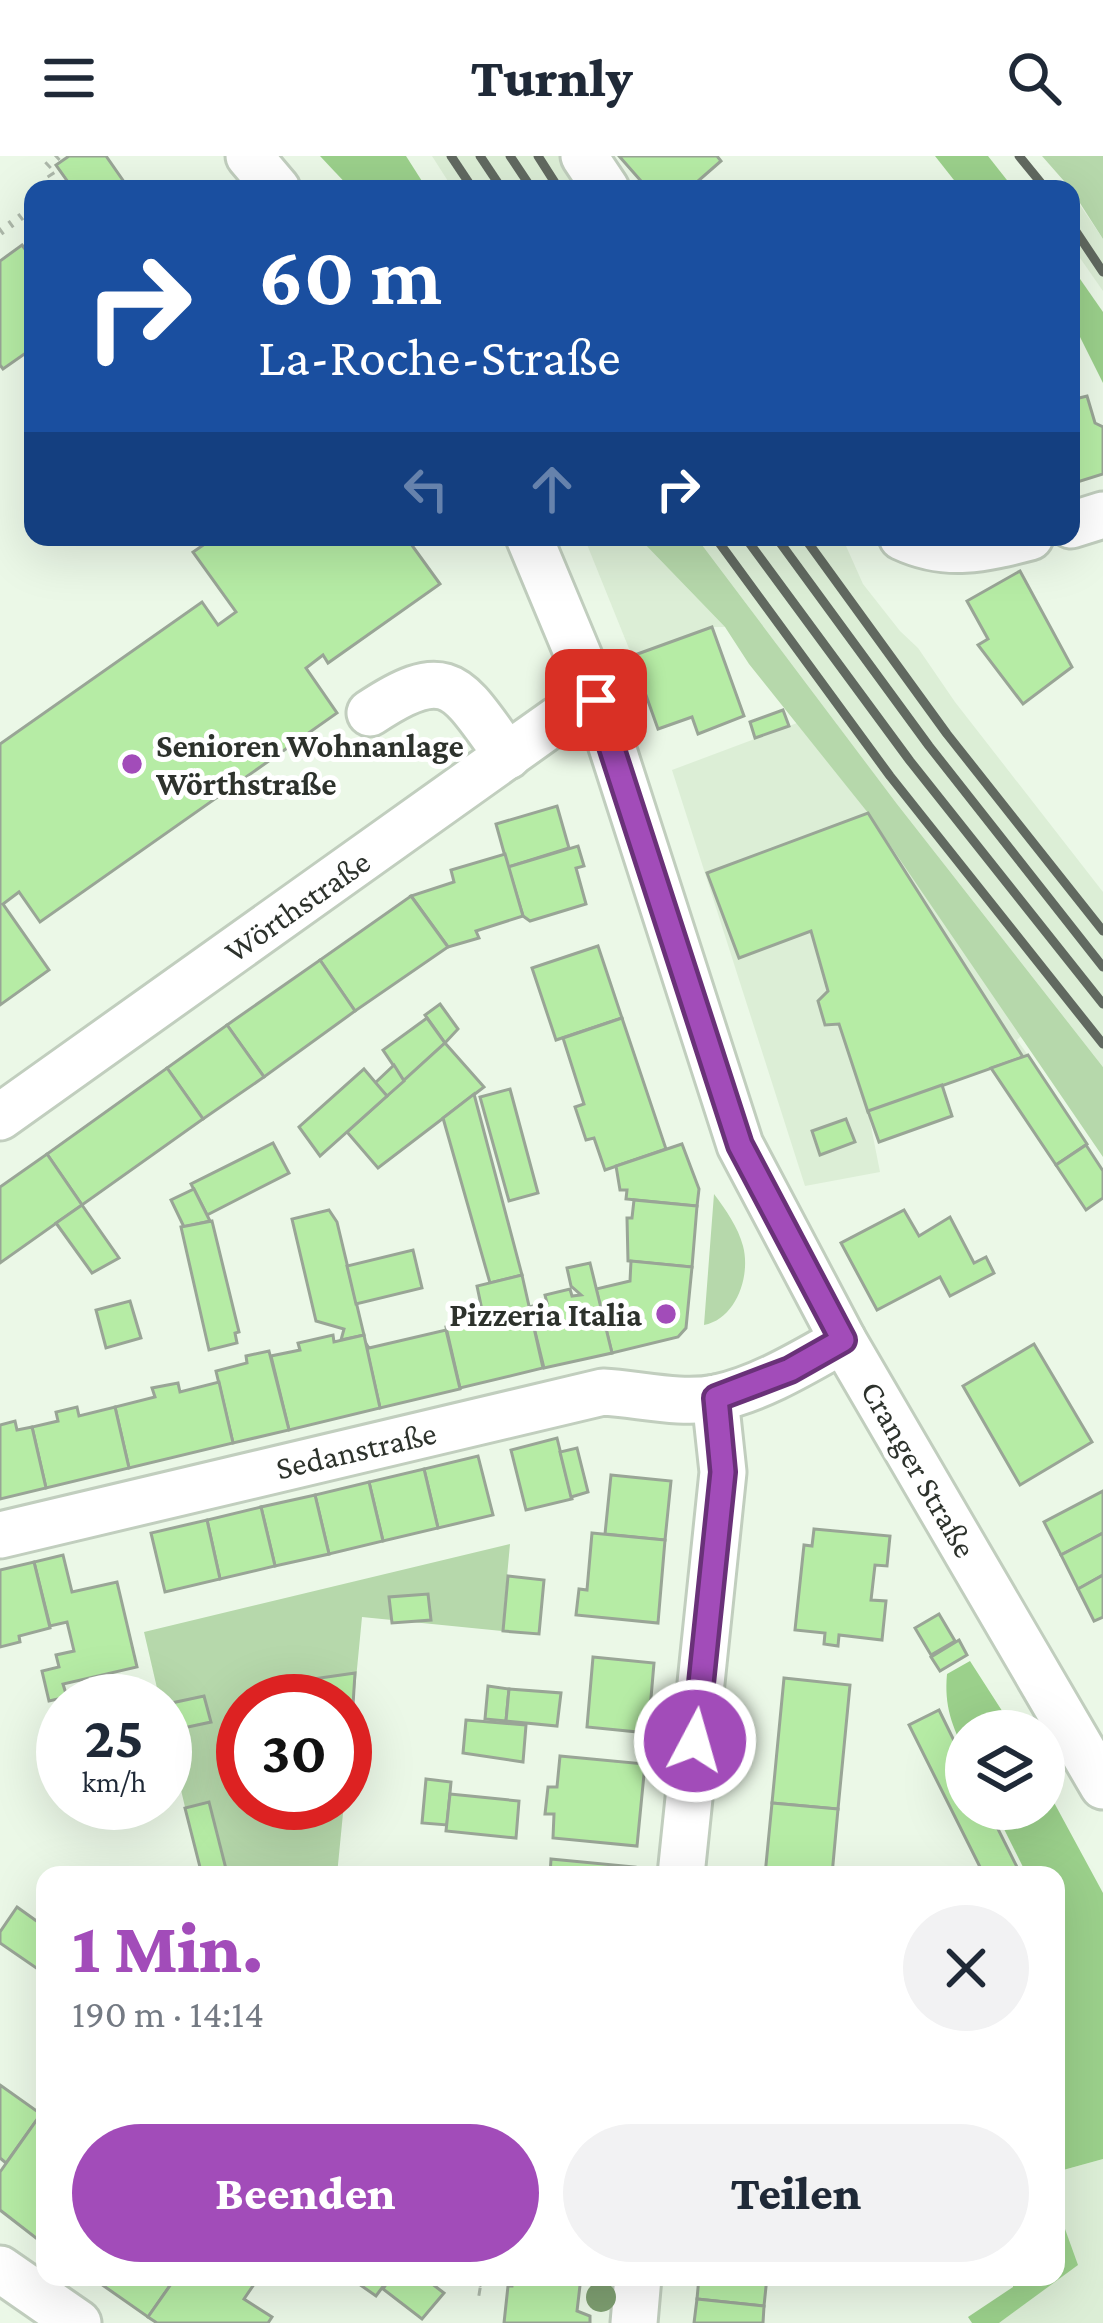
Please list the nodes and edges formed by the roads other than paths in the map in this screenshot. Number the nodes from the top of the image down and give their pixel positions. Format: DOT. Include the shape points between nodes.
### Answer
graph roads {
  1 [pos="249,156"];
  2 [pos="269,180"];
  3 [pos="533,546"];
  4 [pos="927,546"];
  5 [pos="991,546"];
  6 [pos="596,700"];
  7 [pos="370,713"];
  8 [pos="508,756"];
  9 [pos="0,1117"];
  10 [pos="843,1340"];
  11 [pos="716,1398"];
  12 [pos="0,1535"];
  13 [pos="1103,1786"];
  14 [pos="682,1866"];
  15 [pos="0,2269"];
  16 [pos="637,2286"];
  17 [pos="78,2323"];
  18 [pos="634,2323"];
  1 -- 2 [label="street"];
  3 -- 6 [label="street, Cranger Straße"];
  4 -- 5 [label="street"];
  6 -- 8 [label="street, Wörthstraße"];
  6 -- 10 [label="street, Cranger Straße" via="740,1145"];
  7 -- 8 [label="street" via="416,685 448,687"];
  8 -- 9 [label="street, Wörthstraße"];
  10 -- 11 [label="street"];
  10 -- 13 [label="street, Cranger Straße"];
  11 -- 12 [label="street, Sedanstraße" via="603,1392"];
  11 -- 14 [label="street" via="723,1472"];
  15 -- 17 [label="street"];
  16 -- 18 [label="street"];
}
